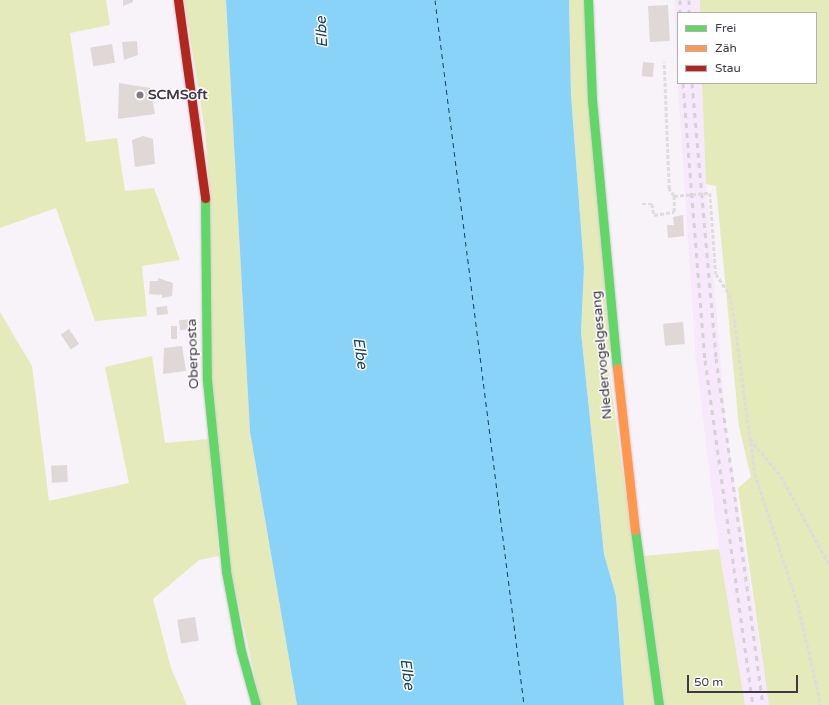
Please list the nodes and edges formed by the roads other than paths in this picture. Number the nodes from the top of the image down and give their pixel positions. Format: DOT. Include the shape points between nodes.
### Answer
graph roads {
  1 [pos="178,0"];
  2 [pos="588,0"];
  3 [pos="256,705"];
  4 [pos="659,705"];
  1 -- 3 [label="street, Oberposta" via="207,211 207,380 226,572 241,651"];
  2 -- 4 [label="street, Niedervogelgesang" via="592,100 623,422"];
}
